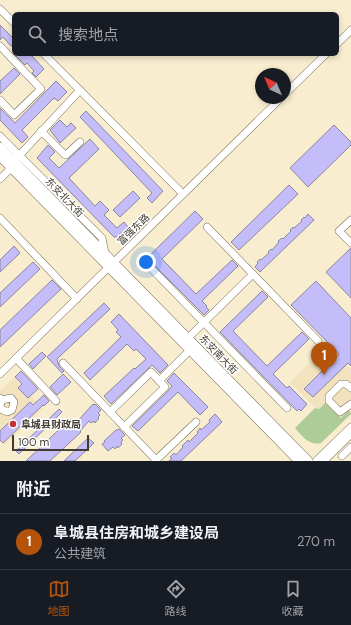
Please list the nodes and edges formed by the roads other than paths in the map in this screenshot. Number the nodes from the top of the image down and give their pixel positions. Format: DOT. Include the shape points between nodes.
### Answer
graph roads {
  1 [pos="0,9"];
  2 [pos="12,22"];
  3 [pos="351,30"];
  4 [pos="339,42"];
  5 [pos="0,46"];
  6 [pos="46,56"];
  7 [pos="324,56"];
  8 [pos="291,88"];
  9 [pos="80,90"];
  10 [pos="0,100"];
  11 [pos="275,104"];
  12 [pos="42,131"];
  13 [pos="0,136"];
  14 [pos="80,142"];
  15 [pos="0,146"];
  16 [pos="0,156"];
  17 [pos="15,161"];
  18 [pos="0,179"];
  19 [pos="183,194"];
  20 [pos="0,218"];
  21 [pos="351,220"];
  22 [pos="207,227"];
  23 [pos="351,243"];
  24 [pos="111,265"];
  25 [pos="148,265"];
  26 [pos="253,274"];
  27 [pos="76,298"];
  28 [pos="204,323"];
  29 [pos="188,338"];
  30 [pos="318,340"];
  31 [pos="190,350"];
  32 [pos="16,358"];
  33 [pos="63,363"];
  34 [pos="0,372"];
  35 [pos="159,381"];
  36 [pos="351,388"];
  37 [pos="56,401"];
  38 [pos="351,405"];
  39 [pos="287,408"];
  40 [pos="110,412"];
  41 [pos="196,422"];
  42 [pos="124,426"];
  43 [pos="351,427"];
  44 [pos="351,434"];
  45 [pos="351,447"];
  46 [pos="342,456"];
  47 [pos="156,460"];
  48 [pos="299,461"];
  49 [pos="308,461"];
  50 [pos="316,461"];
  51 [pos="324,461"];
  1 -- 2 [label="street"];
  3 -- 4 [label="street"];
  5 -- 10 [label="street" via="41,89 14,115"];
  6 -- 9 [label="street"];
  7 -- 8 [label="street"];
  9 -- 12 [label="street"];
  9 -- 19 [label="street"];
  11 -- 19 [label="street, 富强东路"];
  12 -- 14 [label="street" via="66,155"];
  12 -- 17 [label="street"];
  13 -- 17 [label="street"];
  15 -- 17 [label="main road, 东安北大街"];
  16 -- 17 [label="main road, 东安北大街"];
  17 -- 18 [label="street"];
  17 -- 24 [label="main road, 东安北大街"];
  17 -- 24 [label="main road, 东安北大街" via="105,254"];
  19 -- 24 [label="street, 富强东路"];
  20 -- 27 [label="street"];
  21 -- 23 [label="street" via="339,231"];
  22 -- 26 [label="street"];
  24 -- 27 [label="street, 富强东路"];
  24 -- 29 [label="main road, 东安南大街"];
  24 -- 31 [label="main road, 东安南大街"];
  25 -- 28 [label="street"];
  26 -- 28 [label="street"];
  26 -- 30 [label="street"];
  27 -- 32 [label="street, 富强东路"];
  28 -- 29 [label="street"];
  28 -- 39 [label="street"];
  29 -- 49 [label="main road, 东安南大街"];
  31 -- 35 [label="street"];
  31 -- 48 [label="main road, 东安南大街"];
  32 -- 34 [label="street, 富强东路"];
  32 -- 37 [label="street"];
  33 -- 40 [label="street"];
  35 -- 40 [label="street" via="151,372"];
  35 -- 42 [label="street" via="165,387"];
  36 -- 38 [label="street" via="341,384 329,396 329,401 340,412"];
  40 -- 42 [label="street"];
  41 -- 47 [label="street"];
  42 -- 47 [label="street"];
  43 -- 50 [label="street"];
  44 -- 51 [label="street"];
  45 -- 46 [label="street"];
}
